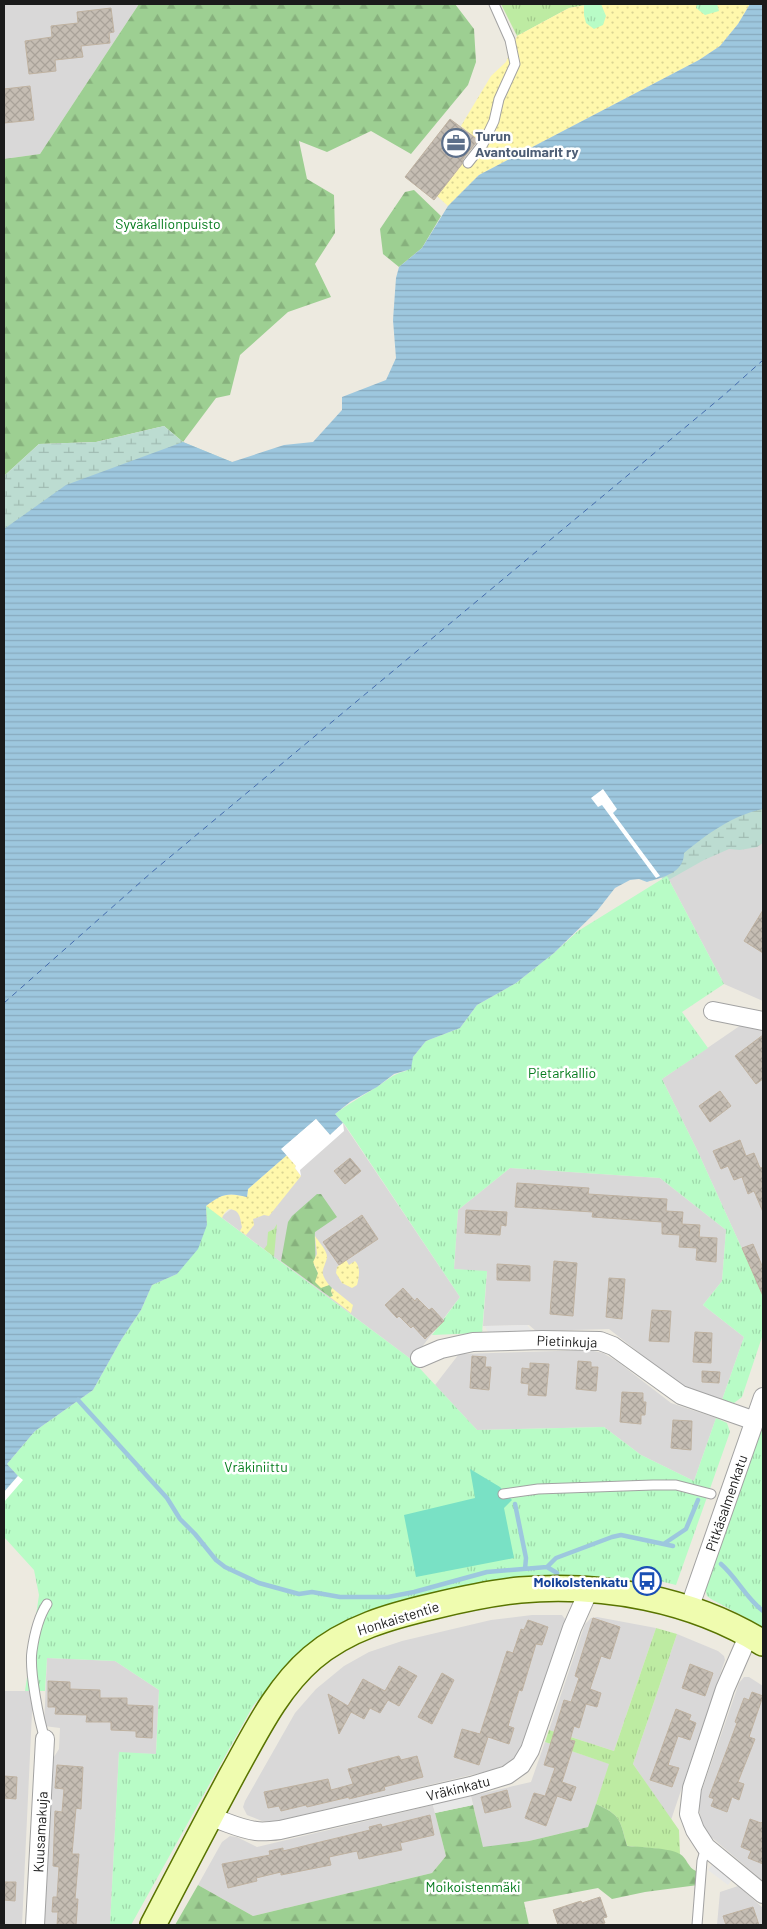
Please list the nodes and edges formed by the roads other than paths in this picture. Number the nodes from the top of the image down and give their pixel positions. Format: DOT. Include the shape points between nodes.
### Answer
graph roads {
  1 [pos="494,4"];
  2 [pos="468,163"];
  3 [pos="713,1011"];
  4 [pos="763,1021"];
  5 [pos="420,1358"];
  6 [pos="763,1397"];
  7 [pos="755,1421"];
  8 [pos="503,1494"];
  9 [pos="711,1494"];
  10 [pos="589,1590"];
  11 [pos="47,1604"];
  12 [pos="689,1609"];
  13 [pos="756,1639"];
  14 [pos="45,1739"];
  15 [pos="210,1816"];
  16 [pos="706,1847"];
  17 [pos="763,1894"];
  18 [pos="35,1925"];
  19 [pos="153,1925"];
  20 [pos="697,1925"];
  1 -- 2 [label="lane" via="510,40 516,64 483,144"];
  3 -- 4 [label="street"];
  5 -- 7 [label="street, Pietinkuja" via="441,1349 473,1342 600,1341 613,1346 681,1395"];
  6 -- 7 [label="street, Pitkäsalmenkatu"];
  7 -- 12 [label="street, Pitkäsalmenkatu"];
  8 -- 9 [label="lane" via="538,1489 676,1485"];
  10 -- 12 [label="street, Honkaistentie" via="638,1596"];
  10 -- 15 [label="street, Honkaistentie" via="519,1590 474,1597 374,1622 341,1637 311,1658 273,1702"];
  10 -- 15 [label="street, Vräkinkatu" via="572,1628 530,1750 521,1765 507,1776 280,1830 257,1832"];
  11 -- 14 [label="lane" via="32,1652"];
  12 -- 13 [label="street, Honkaistentie"];
  13 -- 16 [label="street" via="725,1689 692,1788 689,1814 694,1830"];
  14 -- 18 [label="street, Kuusamakuja"];
  15 -- 19 [label="street, Honkaistentie"];
  16 -- 17 [label="street"];
  16 -- 20 [label="lane"];
}
